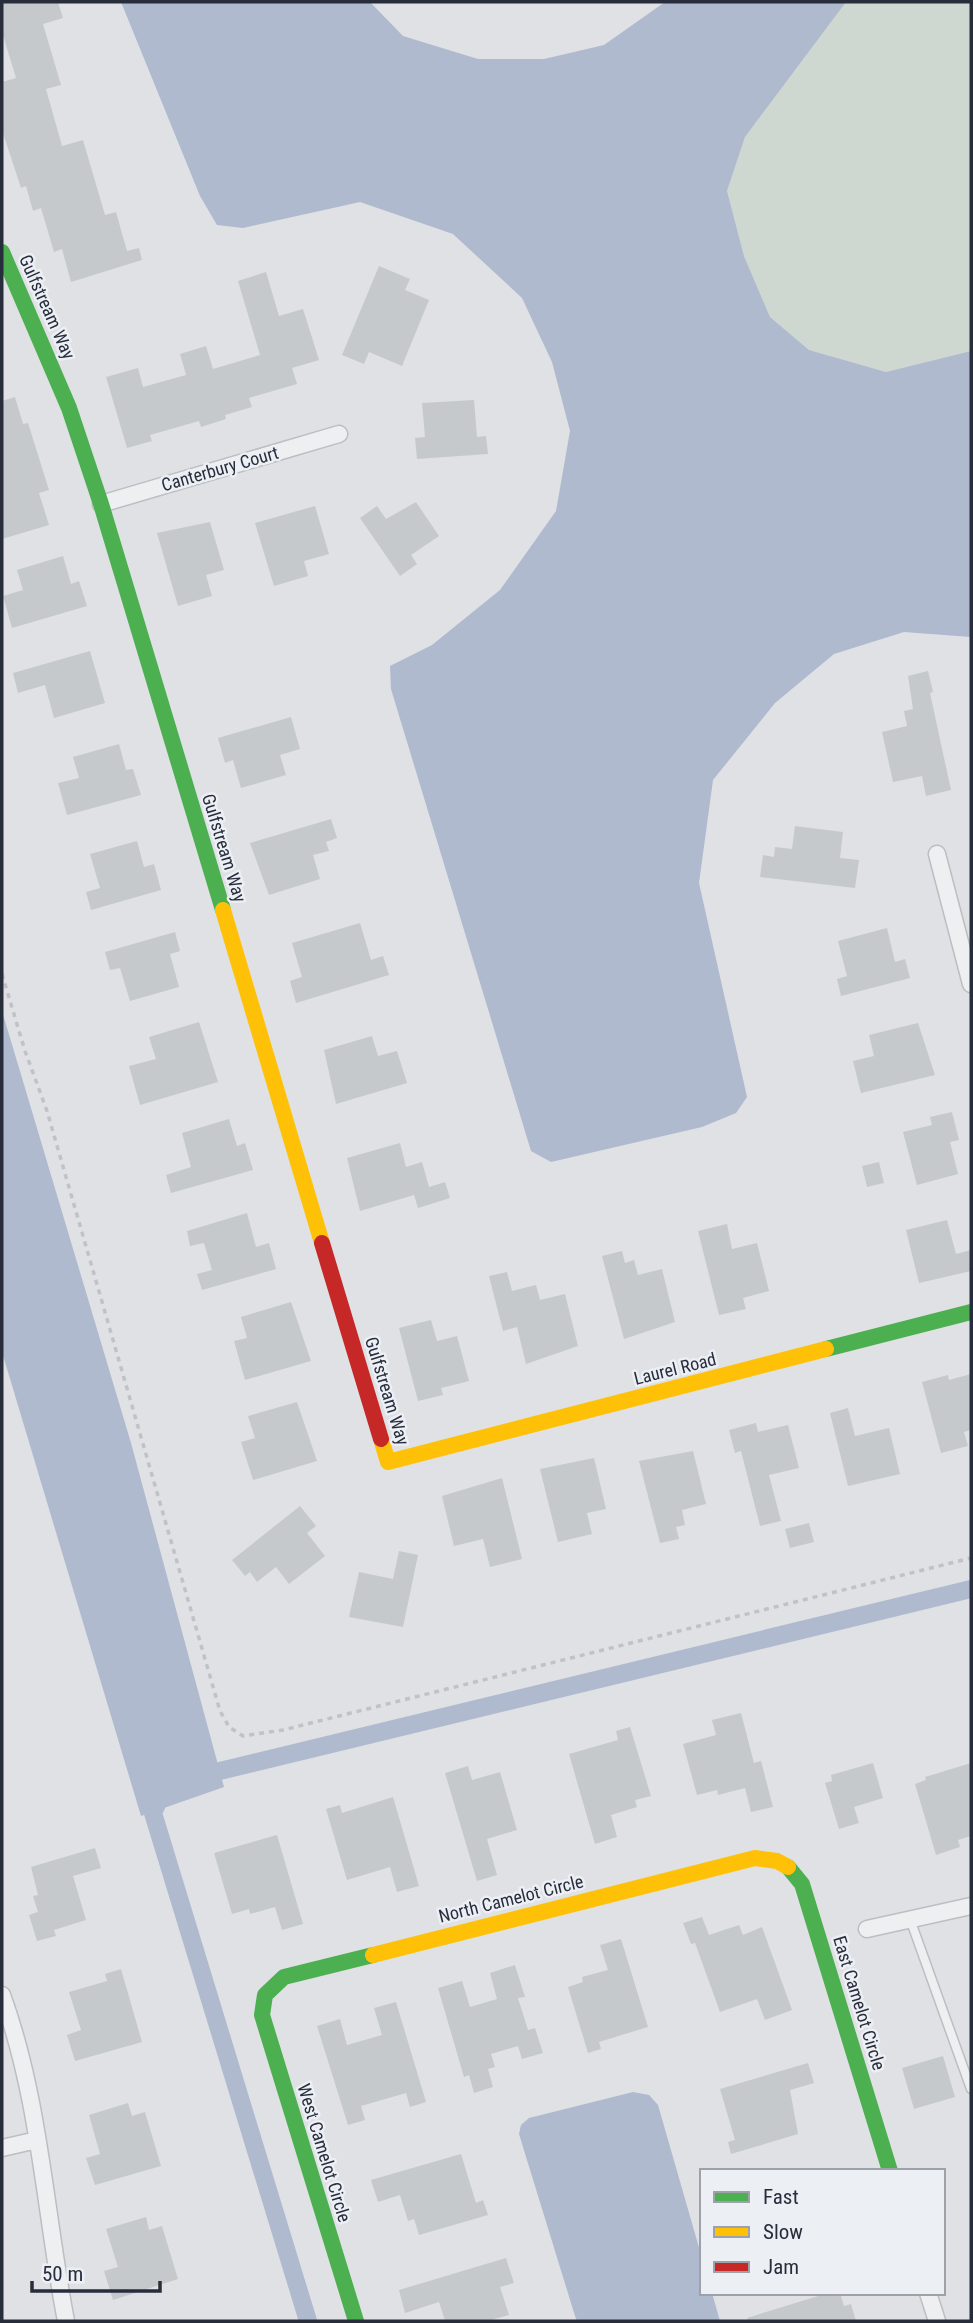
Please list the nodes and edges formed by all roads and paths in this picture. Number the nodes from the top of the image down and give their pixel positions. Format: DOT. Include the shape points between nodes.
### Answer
graph roads {
  1 [pos="2,252"];
  2 [pos="340,434"];
  3 [pos="101,504"];
  4 [pos="936,854"];
  5 [pos="2,974"];
  6 [pos="971,984"];
  7 [pos="971,1312"];
  8 [pos="388,1462"];
  9 [pos="971,1558"];
  10 [pos="774,1858"];
  11 [pos="971,1906"];
  12 [pos="910,1919"];
  13 [pos="867,1929"];
  14 [pos="265,1994"];
  15 [pos="2,1995"];
  16 [pos="971,2090"];
  17 [pos="37,2140"];
  18 [pos="2,2148"];
  19 [pos="889,2169"];
  20 [pos="929,2295"];
  21 [pos="65,2321"];
  22 [pos="356,2321"];
  23 [pos="937,2321"];
  1 -- 3 [label="street, Gulfstream Way" via="69,408"];
  2 -- 3 [label="street, Canterbury Court"];
  3 -- 8 [label="street, Gulfstream Way"];
  4 -- 6 [label="street"];
  5 -- 9 [label="path" via="47,1111 220,1711 229,1727 243,1736 283,1730"];
  7 -- 8 [label="street, Laurel Road"];
  10 -- 14 [label="street, North Camelot Circle" via="755,1858 284,1977"];
  10 -- 19 [label="street, East Camelot Circle" via="791,1866 802,1884"];
  11 -- 12 [label="street"];
  12 -- 13 [label="street"];
  12 -- 16 [label="lane"];
  14 -- 22 [label="street, West Camelot Circle" via="262,2015"];
  15 -- 17 [label="street"];
  17 -- 18 [label="street"];
  17 -- 21 [label="street"];
  20 -- 23 [label="street"];
}
